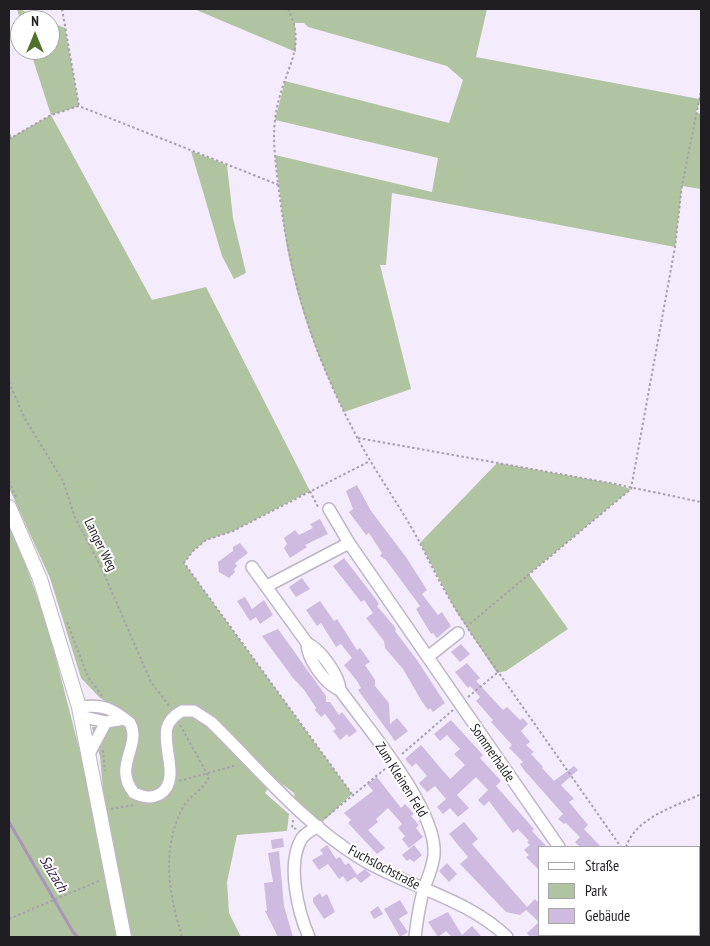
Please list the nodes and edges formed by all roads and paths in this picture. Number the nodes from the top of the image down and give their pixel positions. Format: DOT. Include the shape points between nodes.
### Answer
graph roads {
  1 [pos="62,9"];
  2 [pos="288,9"];
  3 [pos="701,91"];
  4 [pos="79,106"];
  5 [pos="9,139"];
  6 [pos="279,185"];
  7 [pos="9,382"];
  8 [pos="358,438"];
  9 [pos="370,461"];
  10 [pos="631,489"];
  11 [pos="310,491"];
  12 [pos="701,502"];
  13 [pos="9,507"];
  14 [pos="329,509"];
  15 [pos="349,543"];
  16 [pos="252,567"];
  17 [pos="267,586"];
  18 [pos="462,630"];
  19 [pos="429,656"];
  20 [pos="497,673"];
  21 [pos="459,704"];
  22 [pos="79,712"];
  23 [pos="175,716"];
  24 [pos="125,719"];
  25 [pos="106,722"];
  26 [pos="404,752"];
  27 [pos="89,754"];
  28 [pos="242,766"];
  29 [pos="388,766"];
  30 [pos="208,773"];
  31 [pos="179,781"];
  32 [pos="352,794"];
  33 [pos="701,794"];
  34 [pos="133,805"];
  35 [pos="111,809"];
  36 [pos="294,814"];
  37 [pos="318,826"];
  38 [pos="305,835"];
  39 [pos="558,846"];
  40 [pos="620,846"];
  41 [pos="626,846"];
  42 [pos="111,877"];
  43 [pos="424,888"];
  44 [pos="9,919"];
  45 [pos="124,937"];
  46 [pos="182,937"];
  47 [pos="309,937"];
  48 [pos="415,937"];
  49 [pos="507,937"];
  1 -- 4 [label="path"];
  2 -- 6 [label="path" via="297,31 296,52 279,98 275,120"];
  3 -- 10 [label="path"];
  4 -- 5 [label="path" via="51,115"];
  4 -- 6 [label="path"];
  6 -- 8 [label="path" via="288,255 307,325 324,370"];
  7 -- 23 [label="path, Langer Weg" via="24,417 63,480 75,518 101,567 151,682"];
  8 -- 9 [label="path"];
  8 -- 10 [label="path"];
  9 -- 11 [label="path"];
  9 -- 18 [label="path"];
  10 -- 12 [label="path"];
  10 -- 18 [label="path"];
  11 -- 14 [label="path" via="320,511"];
  11 -- 32 [label="path" via="233,531 206,540 184,563"];
  13 -- 22 [label="street" via="40,579"];
  14 -- 15 [label="street, Sommerhalde"];
  15 -- 17 [label="street"];
  15 -- 19 [label="street, Sommerhalde"];
  16 -- 17 [label="street, Zum Kleinen Feld"];
  17 -- 43 [label="street, Zum Kleinen Feld" via="306,643 307,653 332,687 340,690 392,762 422,811 430,828 434,856"];
  18 -- 19 [label="street"];
  18 -- 20 [label="path"];
  19 -- 21 [label="street, Sommerhalde"];
  20 -- 21 [label="path"];
  20 -- 40 [label="path"];
  21 -- 26 [label="path"];
  21 -- 39 [label="street, Sommerhalde"];
  22 -- 24 [label="street" via="102,706"];
  22 -- 25 [label="street"];
  22 -- 27 [label="street"];
  23 -- 24 [label="street" via="166,731 168,786 150,797 134,793 125,777 133,731"];
  23 -- 30 [label="path, Langer Weg"];
  23 -- 37 [label="street, Fuchslochstraße" via="182,710 188,710 205,717"];
  24 -- 25 [label="street"];
  25 -- 27 [label="street"];
  27 -- 42 [label="street"];
  28 -- 30 [label="path" via="238,764"];
  29 -- 32 [label="path"];
  30 -- 31 [label="path"];
  30 -- 46 [label="path" via="207,782 182,807 170,840 169,883"];
  32 -- 37 [label="path"];
  33 -- 41 [label="path" via="640,824 630,835"];
  34 -- 35 [label="path"];
  36 -- 38 [label="path" via="292,828"];
  37 -- 38 [label="street"];
  37 -- 43 [label="street, Fuchslochstraße" via="361,858"];
  38 -- 47 [label="street" via="298,850 295,888"];
  42 -- 44 [label="path"];
  42 -- 45 [label="street"];
  43 -- 48 [label="street, Zum Kleinen Feld"];
  43 -- 49 [label="street, Fuchslochstraße" via="459,905"];
}
